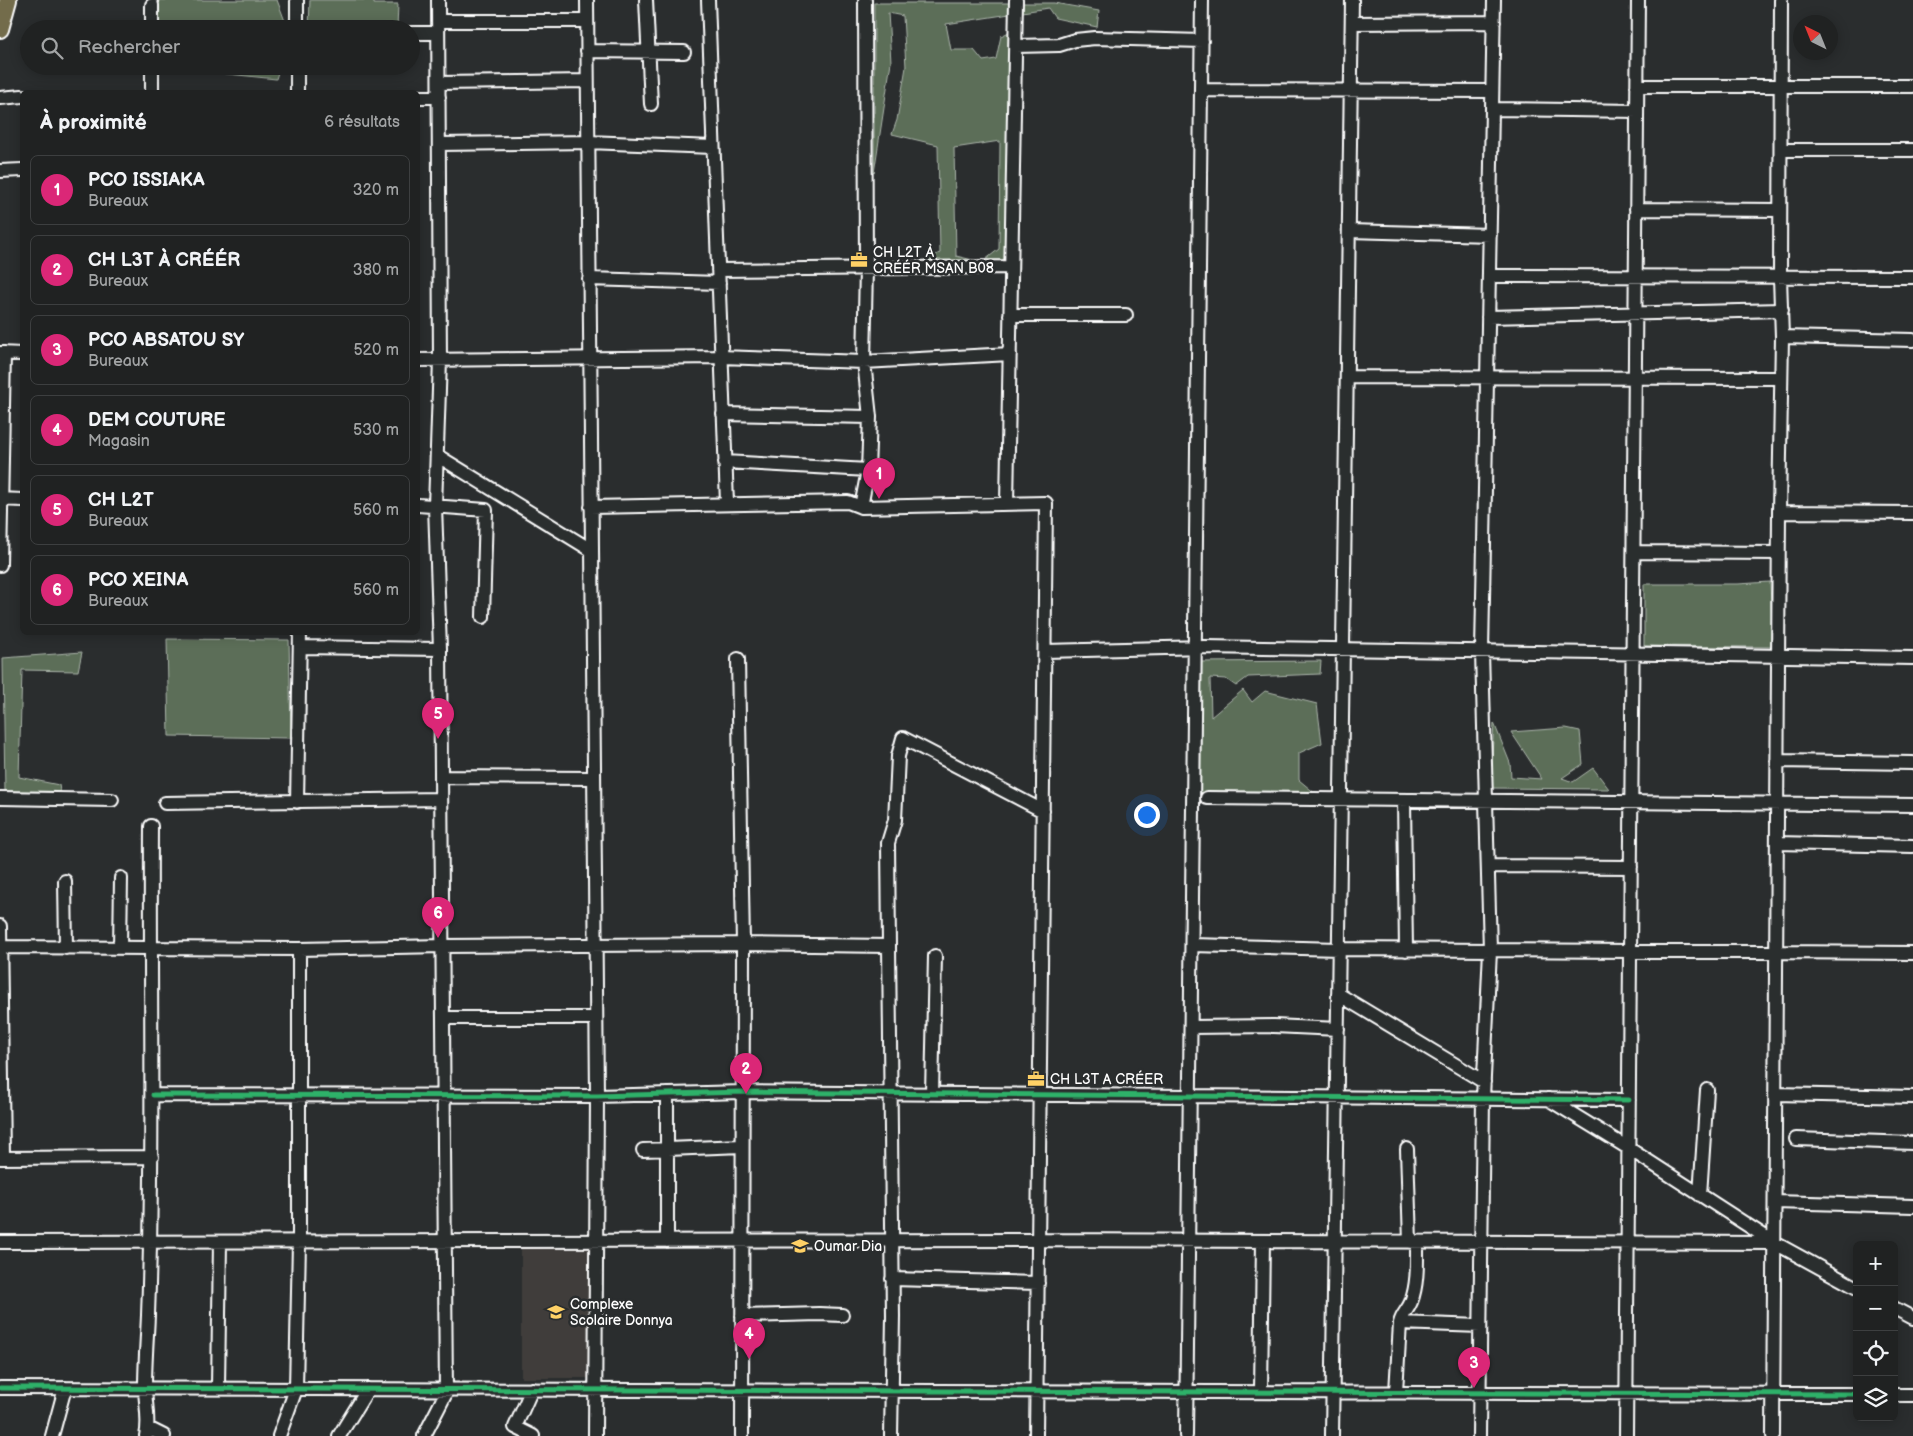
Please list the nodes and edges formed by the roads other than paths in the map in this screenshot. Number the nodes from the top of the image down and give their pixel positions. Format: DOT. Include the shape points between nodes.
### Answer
graph roads {
  1 [pos="8,0"];
  2 [pos="297,0"];
  3 [pos="438,0"];
  4 [pos="587,0"];
  5 [pos="646,0"];
  6 [pos="708,0"];
  7 [pos="864,0"];
  8 [pos="1016,0"];
  9 [pos="1202,0"];
  10 [pos="1352,0"];
  11 [pos="1494,0"];
  12 [pos="1638,0"];
  13 [pos="1781,0"];
  14 [pos="152,5"];
  15 [pos="152,20"];
  16 [pos="297,20"];
  17 [pos="587,22"];
  18 [pos="1494,22"];
  19 [pos="1352,23"];
  20 [pos="438,27"];
  21 [pos="0,30"];
  22 [pos="420,31"];
  23 [pos="1202,41"];
  24 [pos="1016,46"];
  25 [pos="587,51"];
  26 [pos="647,52"];
  27 [pos="684,52"];
  28 [pos="152,75"];
  29 [pos="297,75"];
  30 [pos="588,81"];
  31 [pos="438,83"];
  32 [pos="1638,86"];
  33 [pos="1781,86"];
  34 [pos="1913,86"];
  35 [pos="152,90"];
  36 [pos="296,90"];
  37 [pos="1201,90"];
  38 [pos="1351,90"];
  39 [pos="1492,92"];
  40 [pos="20,96"];
  41 [pos="420,97"];
  42 [pos="439,97"];
  43 [pos="0,98"];
  44 [pos="651,104"];
  45 [pos="1492,109"];
  46 [pos="1637,111"];
  47 [pos="588,142"];
  48 [pos="439,144"];
  49 [pos="713,147"];
  50 [pos="1781,150"];
  51 [pos="1913,150"];
  52 [pos="20,170"];
  53 [pos="0,171"];
  54 [pos="1636,209"];
  55 [pos="1780,210"];
  56 [pos="1349,231"];
  57 [pos="1490,235"];
  58 [pos="1011,267"];
  59 [pos="866,268"];
  60 [pos="718,270"];
  61 [pos="1489,276"];
  62 [pos="1636,276"];
  63 [pos="1780,277"];
  64 [pos="1913,277"];
  65 [pos="589,279"];
  66 [pos="718,283"];
  67 [pos="1782,310"];
  68 [pos="1636,314"];
  69 [pos="1010,315"];
  70 [pos="1126,315"];
  71 [pos="1488,317"];
  72 [pos="1782,338"];
  73 [pos="1913,340"];
  74 [pos="2,353"];
  75 [pos="20,354"];
  76 [pos="1010,354"];
  77 [pos="721,357"];
  78 [pos="590,358"];
  79 [pos="420,360"];
  80 [pos="440,360"];
  81 [pos="864,362"];
  82 [pos="1347,377"];
  83 [pos="1487,377"];
  84 [pos="1635,378"];
  85 [pos="1780,378"];
  86 [pos="723,414"];
  87 [pos="870,417"];
  88 [pos="1,426"];
  89 [pos="438,456"];
  90 [pos="725,462"];
  91 [pos="868,470"];
  92 [pos="1,499"];
  93 [pos="20,500"];
  94 [pos="727,503"];
  95 [pos="1007,504"];
  96 [pos="420,505"];
  97 [pos="435,506"];
  98 [pos="591,507"];
  99 [pos="861,507"];
  100 [pos="1778,512"];
  101 [pos="1913,513"];
  102 [pos="591,550"];
  103 [pos="1634,552"];
  104 [pos="1778,552"];
  105 [pos="0,565"];
  106 [pos="483,618"];
  107 [pos="300,635"];
  108 [pos="300,646"];
  109 [pos="1195,648"];
  110 [pos="440,649"];
  111 [pos="1343,650"];
  112 [pos="1045,651"];
  113 [pos="1482,652"];
  114 [pos="1633,653"];
  115 [pos="1778,656"];
  116 [pos="1913,658"];
  117 [pos="738,660"];
  118 [pos="1777,761"];
  119 [pos="1913,763"];
  120 [pos="441,778"];
  121 [pos="594,778"];
  122 [pos="0,798"];
  123 [pos="1207,798"];
  124 [pos="441,799"];
  125 [pos="112,800"];
  126 [pos="1341,800"];
  127 [pos="1404,800"];
  128 [pos="1487,801"];
  129 [pos="297,802"];
  130 [pos="1632,802"];
  131 [pos="165,803"];
  132 [pos="1777,804"];
  133 [pos="1913,805"];
  134 [pos="1042,812"];
  135 [pos="151,826"];
  136 [pos="1777,843"];
  137 [pos="1913,846"];
  138 [pos="1488,866"];
  139 [pos="1631,866"];
  140 [pos="121,878"];
  141 [pos="65,881"];
  142 [pos="0,926"];
  143 [pos="743,944"];
  144 [pos="595,945"];
  145 [pos="1192,945"];
  146 [pos="443,946"];
  147 [pos="889,946"];
  148 [pos="0,947"];
  149 [pos="66,948"];
  150 [pos="120,948"];
  151 [pos="150,948"];
  152 [pos="299,949"];
  153 [pos="1339,949"];
  154 [pos="1406,950"];
  155 [pos="1490,950"];
  156 [pos="1630,951"];
  157 [pos="1776,952"];
  158 [pos="1913,953"];
  159 [pos="934,956"];
  160 [pos="1338,994"];
  161 [pos="443,1018"];
  162 [pos="596,1018"];
  163 [pos="1191,1027"];
  164 [pos="1338,1029"];
  165 [pos="1484,1082"];
  166 [pos="1707,1090"];
  167 [pos="742,1092"];
  168 [pos="890,1093"];
  169 [pos="667,1094"];
  170 [pos="932,1094"];
  171 [pos="1775,1094"];
  172 [pos="153,1095"];
  173 [pos="299,1095"];
  174 [pos="444,1095"];
  175 [pos="1040,1095"];
  176 [pos="596,1096"];
  177 [pos="1190,1096"];
  178 [pos="1337,1097"];
  179 [pos="1913,1097"];
  180 [pos="1483,1098"];
  181 [pos="1548,1099"];
  182 [pos="1629,1100"];
  183 [pos="1796,1140"];
  184 [pos="1913,1143"];
  185 [pos="742,1146"];
  186 [pos="667,1148"];
  187 [pos="1628,1148"];
  188 [pos="642,1150"];
  189 [pos="1407,1150"];
  190 [pos="152,1157"];
  191 [pos="2,1158"];
  192 [pos="1700,1195"];
  193 [pos="1775,1202"];
  194 [pos="1913,1206"];
  195 [pos="1038,1240"];
  196 [pos="445,1241"];
  197 [pos="596,1241"];
  198 [pos="667,1241"];
  199 [pos="741,1241"];
  200 [pos="892,1241"];
  201 [pos="1188,1241"];
  202 [pos="1263,1241"];
  203 [pos="0,1242"];
  204 [pos="151,1242"];
  205 [pos="220,1242"];
  206 [pos="299,1242"];
  207 [pos="1335,1242"];
  208 [pos="1413,1242"];
  209 [pos="1481,1242"];
  210 [pos="1628,1243"];
  211 [pos="1774,1243"];
  212 [pos="892,1279"];
  213 [pos="1038,1283"];
  214 [pos="1853,1286"];
  215 [pos="1898,1310"];
  216 [pos="842,1315"];
  217 [pos="742,1316"];
  218 [pos="1913,1318"];
  219 [pos="1400,1323"];
  220 [pos="1480,1326"];
  221 [pos="0,1388"];
  222 [pos="65,1388"];
  223 [pos="145,1388"];
  224 [pos="218,1388"];
  225 [pos="296,1389"];
  226 [pos="368,1389"];
  227 [pos="446,1389"];
  228 [pos="532,1389"];
  229 [pos="595,1390"];
  230 [pos="743,1390"];
  231 [pos="892,1390"];
  232 [pos="1036,1391"];
  233 [pos="1187,1392"];
  234 [pos="1262,1392"];
  235 [pos="1333,1392"];
  236 [pos="1396,1392"];
  237 [pos="1479,1393"];
  238 [pos="1626,1393"];
  239 [pos="1774,1394"];
  240 [pos="1853,1394"];
  241 [pos="1898,1395"];
  242 [pos="1913,1395"];
  243 [pos="514,1431"];
  244 [pos="147,1432"];
  245 [pos="425,1435"];
  246 [pos="52,1436"];
  247 [pos="164,1436"];
  248 [pos="279,1436"];
  249 [pos="339,1436"];
  250 [pos="533,1436"];
  251 [pos="595,1436"];
  252 [pos="742,1436"];
  253 [pos="891,1436"];
  254 [pos="1036,1436"];
  255 [pos="1186,1436"];
  256 [pos="1332,1436"];
  257 [pos="1479,1436"];
  258 [pos="1626,1436"];
  259 [pos="1774,1436"];
  1 -- 21 [label="main road"];
  2 -- 16 [label="street"];
  3 -- 20 [label="street"];
  4 -- 17 [label="street"];
  5 -- 26 [label="street"];
  6 -- 49 [label="street"];
  7 -- 59 [label="street"];
  8 -- 24 [label="street"];
  9 -- 23 [label="street"];
  10 -- 19 [label="street"];
  11 -- 18 [label="street"];
  12 -- 32 [label="street"];
  13 -- 33 [label="street"];
  14 -- 15 [label="street"];
  17 -- 20 [label="street"];
  17 -- 25 [label="street"];
  18 -- 19 [label="street"];
  18 -- 39 [label="street"];
  19 -- 38 [label="street"];
  20 -- 22 [label="street"];
  20 -- 31 [label="street"];
  23 -- 24 [label="street" via="1095,38 1059,45"];
  23 -- 37 [label="street"];
  24 -- 58 [label="street"];
  25 -- 26 [label="street"];
  25 -- 30 [label="street"];
  26 -- 27 [label="street"];
  26 -- 44 [label="street"];
  28 -- 35 [label="street"];
  29 -- 36 [label="street"];
  30 -- 31 [label="street"];
  30 -- 47 [label="street"];
  31 -- 42 [label="street"];
  32 -- 33 [label="street"];
  32 -- 46 [label="street"];
  33 -- 34 [label="street"];
  33 -- 50 [label="street"];
  37 -- 38 [label="street"];
  37 -- 109 [label="street"];
  38 -- 39 [label="street"];
  38 -- 56 [label="street"];
  39 -- 45 [label="street"];
  40 -- 43 [label="street"];
  41 -- 42 [label="street"];
  42 -- 48 [label="street"];
  45 -- 46 [label="street"];
  45 -- 57 [label="street"];
  46 -- 54 [label="street"];
  47 -- 48 [label="street"];
  47 -- 49 [label="street"];
  47 -- 65 [label="street"];
  48 -- 80 [label="street"];
  49 -- 60 [label="street"];
  50 -- 51 [label="street"];
  50 -- 55 [label="street"];
  52 -- 53 [label="street"];
  54 -- 55 [label="street"];
  54 -- 62 [label="street"];
  55 -- 63 [label="street"];
  56 -- 57 [label="street"];
  56 -- 82 [label="street"];
  57 -- 61 [label="street"];
  58 -- 59 [label="street"];
  58 -- 69 [label="street"];
  59 -- 60 [label="street"];
  59 -- 81 [label="street"];
  60 -- 66 [label="street"];
  61 -- 62 [label="street"];
  61 -- 71 [label="street"];
  62 -- 63 [label="street"];
  62 -- 68 [label="street"];
  63 -- 64 [label="street"];
  63 -- 67 [label="street"];
  65 -- 66 [label="street"];
  65 -- 78 [label="street"];
  66 -- 77 [label="street"];
  67 -- 68 [label="street"];
  67 -- 72 [label="street"];
  68 -- 71 [label="street"];
  68 -- 84 [label="street"];
  69 -- 70 [label="street"];
  69 -- 76 [label="street"];
  71 -- 83 [label="street"];
  72 -- 73 [label="street"];
  72 -- 85 [label="street"];
  74 -- 75 [label="street"];
  74 -- 88 [label="street"];
  76 -- 81 [label="street"];
  76 -- 95 [label="street"];
  77 -- 78 [label="street"];
  77 -- 81 [label="street"];
  77 -- 86 [label="street"];
  78 -- 80 [label="street"];
  78 -- 98 [label="street"];
  79 -- 80 [label="street"];
  80 -- 89 [label="street"];
  81 -- 87 [label="street"];
  82 -- 83 [label="street"];
  82 -- 111 [label="street"];
  83 -- 84 [label="street"];
  83 -- 113 [label="street"];
  84 -- 85 [label="street"];
  84 -- 103 [label="street"];
  85 -- 100 [label="street"];
  86 -- 87 [label="street"];
  86 -- 90 [label="street"];
  87 -- 91 [label="street"];
  88 -- 92 [label="street"];
  89 -- 97 [label="street"];
  89 -- 102 [label="street"];
  90 -- 91 [label="street"];
  90 -- 94 [label="street"];
  91 -- 99 [label="street"];
  92 -- 93 [label="street"];
  92 -- 105 [label="street"];
  94 -- 98 [label="street"];
  94 -- 99 [label="street" via="848,502"];
  95 -- 99 [label="street"];
  95 -- 112 [label="street" via="1046,503"];
  96 -- 97 [label="street"];
  97 -- 106 [label="street" via="486,510"];
  97 -- 110 [label="street"];
  98 -- 102 [label="street"];
  100 -- 101 [label="street"];
  100 -- 104 [label="street"];
  102 -- 121 [label="street"];
  103 -- 104 [label="street"];
  103 -- 114 [label="street"];
  104 -- 115 [label="street"];
  107 -- 108 [label="street"];
  108 -- 110 [label="street"];
  108 -- 129 [label="street"];
  109 -- 111 [label="street"];
  109 -- 112 [label="street"];
  109 -- 145 [label="street"];
  110 -- 120 [label="street"];
  111 -- 113 [label="street"];
  111 -- 126 [label="street"];
  112 -- 134 [label="street"];
  113 -- 114 [label="street"];
  113 -- 128 [label="street"];
  114 -- 115 [label="street"];
  114 -- 130 [label="street"];
  115 -- 116 [label="street"];
  115 -- 118 [label="street"];
  117 -- 143 [label="street"];
  118 -- 119 [label="street"];
  118 -- 132 [label="street"];
  120 -- 121 [label="street"];
  120 -- 124 [label="street"];
  121 -- 144 [label="street"];
  122 -- 125 [label="street"];
  123 -- 126 [label="street"];
  124 -- 129 [label="street"];
  124 -- 146 [label="street"];
  126 -- 127 [label="street"];
  126 -- 153 [label="street"];
  127 -- 128 [label="street"];
  127 -- 154 [label="street"];
  128 -- 130 [label="street"];
  128 -- 138 [label="street"];
  129 -- 131 [label="street"];
  130 -- 132 [label="street"];
  130 -- 139 [label="street"];
  132 -- 133 [label="street"];
  132 -- 136 [label="street"];
  134 -- 147 [label="street" via="904,738 898,756 895,820 888,843"];
  134 -- 175 [label="street"];
  135 -- 151 [label="street"];
  136 -- 137 [label="street"];
  136 -- 157 [label="street"];
  138 -- 139 [label="street"];
  138 -- 155 [label="street"];
  139 -- 156 [label="street"];
  140 -- 150 [label="street"];
  141 -- 149 [label="street"];
  142 -- 148 [label="street"];
  143 -- 144 [label="street"];
  143 -- 147 [label="street"];
  143 -- 167 [label="street"];
  144 -- 146 [label="street"];
  144 -- 162 [label="street"];
  145 -- 153 [label="street"];
  145 -- 163 [label="street"];
  146 -- 152 [label="street"];
  146 -- 161 [label="street"];
  147 -- 168 [label="street"];
  148 -- 149 [label="street"];
  148 -- 191 [label="street"];
  149 -- 150 [label="street"];
  150 -- 151 [label="street"];
  151 -- 152 [label="street"];
  151 -- 172 [label="street"];
  152 -- 173 [label="street"];
  153 -- 154 [label="street"];
  153 -- 160 [label="street"];
  154 -- 155 [label="street"];
  155 -- 156 [label="street"];
  155 -- 165 [label="street"];
  156 -- 157 [label="street"];
  156 -- 182 [label="street"];
  157 -- 158 [label="street"];
  157 -- 171 [label="street"];
  159 -- 170 [label="street"];
  160 -- 164 [label="street"];
  160 -- 165 [label="street"];
  161 -- 162 [label="street"];
  161 -- 174 [label="street"];
  162 -- 176 [label="street"];
  163 -- 164 [label="street"];
  163 -- 177 [label="street"];
  164 -- 178 [label="street"];
  165 -- 180 [label="street"];
  166 -- 192 [label="street"];
  167 -- 168 [label="street"];
  167 -- 169 [label="street"];
  167 -- 185 [label="street"];
  168 -- 170 [label="street"];
  168 -- 200 [label="street"];
  169 -- 176 [label="street"];
  169 -- 186 [label="street"];
  170 -- 175 [label="street"];
  171 -- 179 [label="street"];
  171 -- 193 [label="street"];
  172 -- 173 [label="street"];
  172 -- 190 [label="street"];
  173 -- 174 [label="street"];
  173 -- 206 [label="street"];
  174 -- 176 [label="street"];
  174 -- 196 [label="street"];
  175 -- 177 [label="street"];
  175 -- 195 [label="street"];
  176 -- 197 [label="street"];
  177 -- 178 [label="street"];
  177 -- 201 [label="street"];
  178 -- 180 [label="street"];
  178 -- 207 [label="street"];
  180 -- 181 [label="street"];
  180 -- 209 [label="street"];
  181 -- 182 [label="street"];
  181 -- 187 [label="street"];
  182 -- 187 [label="street"];
  183 -- 184 [label="street"];
  185 -- 186 [label="street"];
  185 -- 199 [label="street"];
  186 -- 188 [label="street"];
  186 -- 198 [label="street"];
  187 -- 192 [label="street"];
  187 -- 210 [label="street"];
  189 -- 208 [label="street"];
  190 -- 191 [label="street"];
  190 -- 204 [label="street"];
  192 -- 211 [label="street"];
  193 -- 194 [label="street"];
  193 -- 211 [label="street"];
  195 -- 200 [label="street"];
  195 -- 201 [label="street"];
  195 -- 213 [label="street"];
  196 -- 197 [label="street"];
  196 -- 206 [label="street"];
  196 -- 227 [label="street"];
  197 -- 198 [label="street"];
  197 -- 229 [label="street"];
  198 -- 199 [label="street"];
  199 -- 200 [label="street"];
  199 -- 217 [label="street"];
  200 -- 212 [label="street"];
  201 -- 202 [label="street"];
  201 -- 233 [label="street"];
  202 -- 207 [label="street"];
  202 -- 234 [label="street"];
  203 -- 204 [label="street"];
  204 -- 205 [label="street"];
  204 -- 223 [label="street"];
  205 -- 206 [label="street"];
  205 -- 224 [label="street"];
  206 -- 225 [label="street"];
  207 -- 208 [label="street"];
  207 -- 235 [label="street"];
  208 -- 209 [label="street"];
  208 -- 219 [label="street" via="1414,1289"];
  209 -- 210 [label="street"];
  209 -- 220 [label="street"];
  210 -- 211 [label="street"];
  210 -- 238 [label="street"];
  211 -- 214 [label="street"];
  211 -- 239 [label="street"];
  212 -- 213 [label="street"];
  212 -- 231 [label="street"];
  213 -- 232 [label="street"];
  215 -- 218 [label="street"];
  216 -- 217 [label="street"];
  217 -- 230 [label="street"];
  219 -- 220 [label="street"];
  219 -- 236 [label="street"];
  220 -- 237 [label="street"];
  221 -- 222 [label="street"];
  222 -- 223 [label="street"];
  222 -- 246 [label="street"];
  223 -- 224 [label="street"];
  223 -- 244 [label="street"];
  224 -- 225 [label="street"];
  225 -- 226 [label="street"];
  225 -- 248 [label="street"];
  226 -- 227 [label="street"];
  226 -- 249 [label="street"];
  227 -- 228 [label="street"];
  227 -- 245 [label="street"];
  228 -- 229 [label="street"];
  228 -- 243 [label="street"];
  229 -- 230 [label="street"];
  229 -- 251 [label="street"];
  230 -- 231 [label="street"];
  230 -- 252 [label="street"];
  231 -- 232 [label="street"];
  231 -- 253 [label="street"];
  232 -- 233 [label="street"];
  232 -- 254 [label="street"];
  233 -- 234 [label="street"];
  233 -- 255 [label="street"];
  234 -- 235 [label="street"];
  235 -- 236 [label="street"];
  235 -- 256 [label="street"];
  236 -- 237 [label="street"];
  237 -- 238 [label="street"];
  237 -- 257 [label="street"];
  238 -- 239 [label="street"];
  238 -- 258 [label="street"];
  239 -- 240 [label="street"];
  239 -- 259 [label="street"];
  241 -- 242 [label="street"];
  243 -- 250 [label="street"];
  244 -- 247 [label="street"];
}
